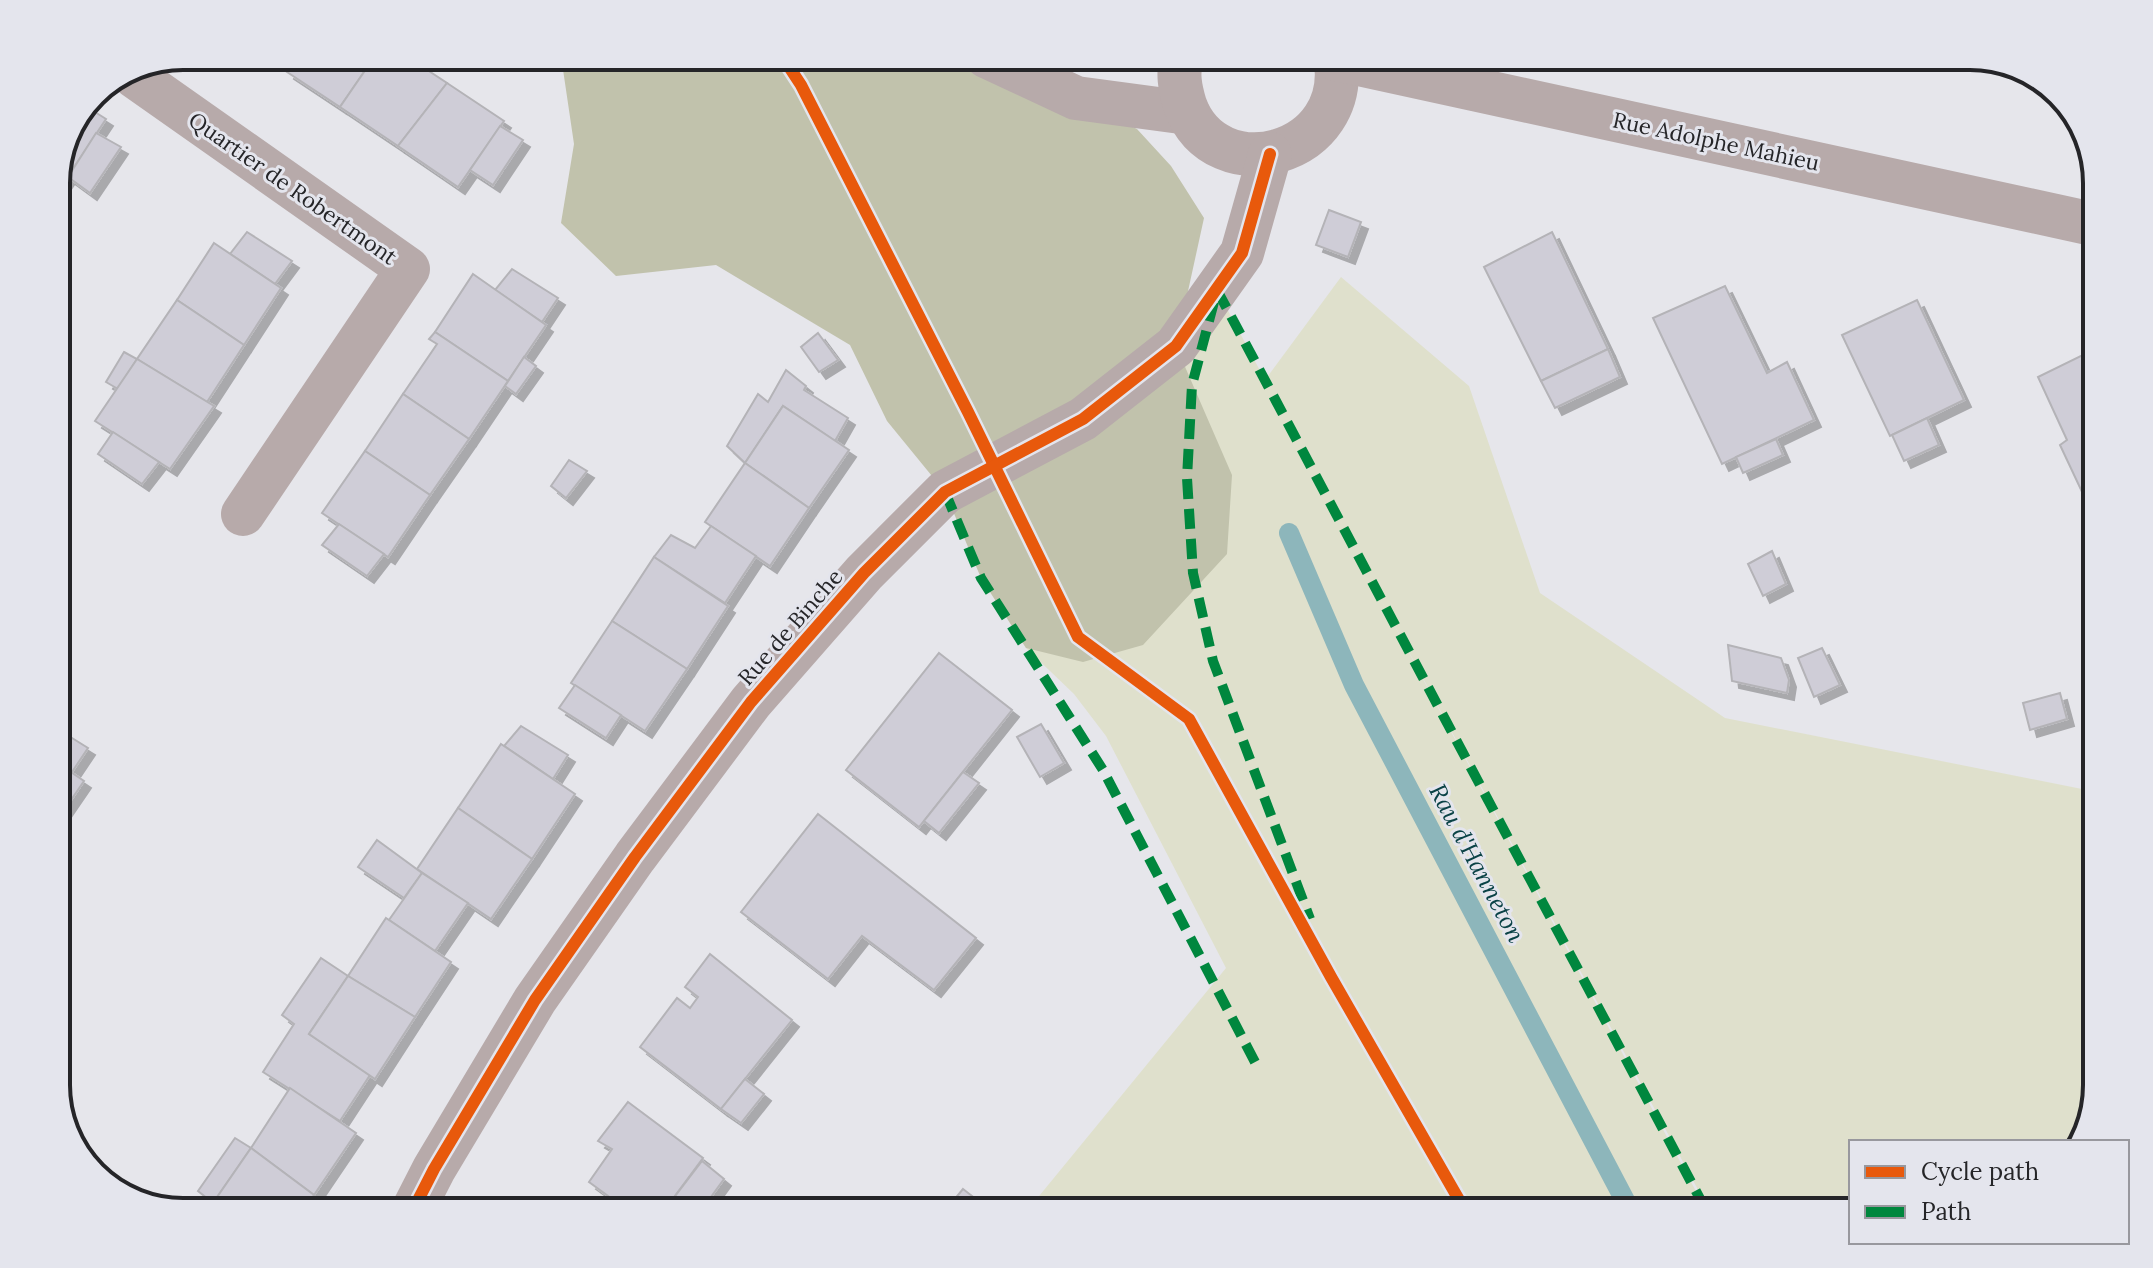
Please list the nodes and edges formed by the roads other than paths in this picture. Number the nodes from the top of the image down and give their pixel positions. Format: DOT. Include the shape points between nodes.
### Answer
graph roads {
  1 [pos="1016,70"];
  2 [pos="1181,70"];
  3 [pos="1336,70"];
  4 [pos="1394,70"];
  5 [pos="139,79"];
  6 [pos="1188,113"];
  7 [pos="1270,154"];
  8 [pos="2083,222"];
  9 [pos="243,514"];
  10 [pos="419,1198"];
  1 -- 6 [label="street" via="1076,98"];
  2 -- 6 [label="street" via="1179,87"];
  3 -- 7 [label="street" via="1330,109 1316,130 1294,146"];
  4 -- 8 [label="street, Rue Adolphe Mahieu"];
  5 -- 9 [label="street, Quartier de Robertmont" via="408,269"];
  6 -- 7 [label="street" via="1223,147"];
  7 -- 10 [label="street, Rue de Binche" via="1242,253 1176,346 1083,419 945,492 864,573 751,702 535,1000"];
}
